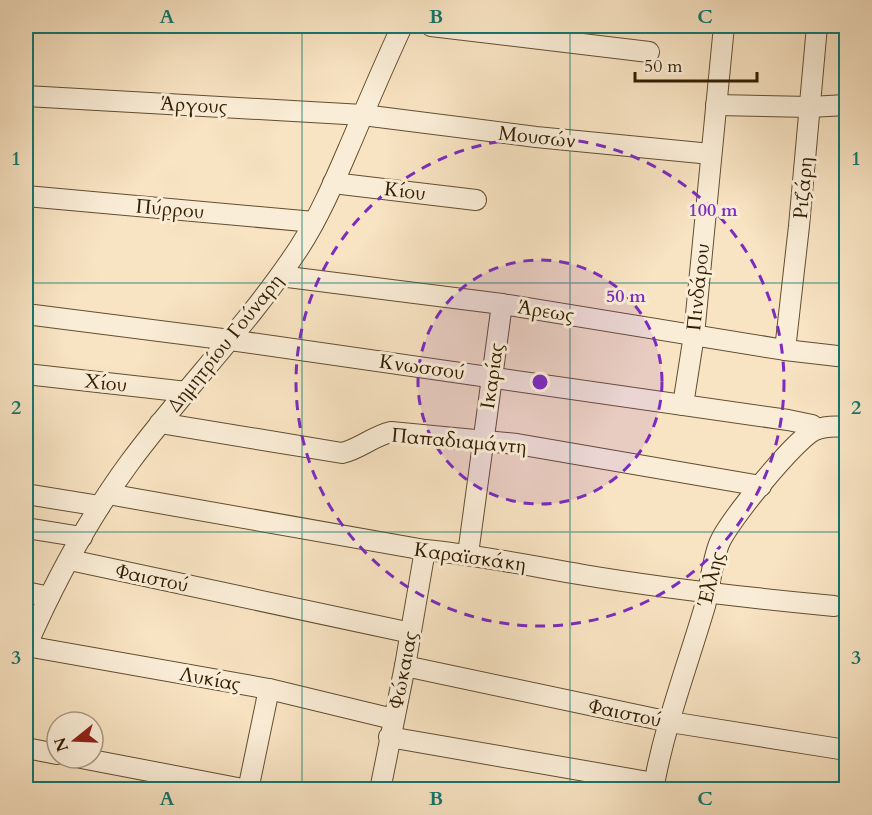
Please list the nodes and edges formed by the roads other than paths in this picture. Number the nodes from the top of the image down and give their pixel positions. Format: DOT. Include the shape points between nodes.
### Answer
graph roads {
  1 [pos="402,26"];
  2 [pos="431,26"];
  3 [pos="724,26"];
  4 [pos="817,26"];
  5 [pos="649,52"];
  6 [pos="26,96"];
  7 [pos="716,105"];
  8 [pos="846,105"];
  9 [pos="810,107"];
  10 [pos="363,115"];
  11 [pos="711,154"];
  12 [pos="333,183"];
  13 [pos="26,196"];
  14 [pos="476,200"];
  15 [pos="314,222"];
  16 [pos="280,276"];
  17 [pos="502,304"];
  18 [pos="26,314"];
  19 [pos="694,335"];
  20 [pos="230,340"];
  21 [pos="785,350"];
  22 [pos="846,357"];
  23 [pos="26,374"];
  24 [pos="492,377"];
  25 [pos="187,392"];
  26 [pos="683,405"];
  27 [pos="160,423"];
  28 [pos="846,427"];
  29 [pos="817,429"];
  30 [pos="483,440"];
  31 [pos="761,486"];
  32 [pos="26,494"];
  33 [pos="104,500"];
  34 [pos="26,528"];
  35 [pos="82,537"];
  36 [pos="425,550"];
  37 [pos="468,554"];
  38 [pos="70,560"];
  39 [pos="26,592"];
  40 [pos="708,594"];
  41 [pos="49,597"];
  42 [pos="834,606"];
  43 [pos="411,633"];
  44 [pos="26,646"];
  45 [pos="405,666"];
  46 [pos="269,689"];
  47 [pos="670,722"];
  48 [pos="391,728"];
  49 [pos="26,748"];
  50 [pos="846,750"];
  51 [pos="45,751"];
  52 [pos="105,762"];
  53 [pos="653,786"];
  54 [pos="248,789"];
  55 [pos="380,789"];
  1 -- 10 [label="street, Δημητρίου Γούναρη"];
  2 -- 5 [label="street"];
  3 -- 7 [label="street, Πινδάρου"];
  4 -- 9 [label="street, Ριζάρη"];
  6 -- 10 [label="street, Άργους"];
  7 -- 9 [label="street"];
  7 -- 11 [label="street, Πινδάρου"];
  8 -- 9 [label="street"];
  9 -- 21 [label="street, Ριζάρη"];
  10 -- 11 [label="street, Μουσών"];
  10 -- 12 [label="street, Δημητρίου Γούναρη"];
  11 -- 19 [label="street, Πινδάρου"];
  12 -- 14 [label="street, Κίου"];
  12 -- 15 [label="street, Δημητρίου Γούναρη"];
  13 -- 15 [label="street, Πύρρου"];
  15 -- 16 [label="street, Δημητρίου Γούναρη"];
  16 -- 17 [label="street, Άρεως"];
  16 -- 20 [label="street, Δημητρίου Γούναρη"];
  17 -- 19 [label="street, Άρεως"];
  17 -- 24 [label="street, Ικαρίας"];
  18 -- 20 [label="street, Κνωσσού"];
  19 -- 21 [label="street, Άρεως"];
  19 -- 26 [label="street, Πινδάρου"];
  20 -- 24 [label="street, Κνωσσού"];
  20 -- 25 [label="street, Δημητρίου Γούναρη"];
  21 -- 22 [label="street, Άρεως"];
  23 -- 25 [label="street, Χίου"];
  24 -- 26 [label="street, Κνωσσού"];
  24 -- 30 [label="street, Ικαρίας"];
  25 -- 27 [label="street, Δημητρίου Γούναρη"];
  26 -- 29 [label="street, Κνωσσού" via="788,420"];
  27 -- 30 [label="street, Παπαδιαμάντη" via="342,453 391,432"];
  27 -- 33 [label="street, Δημητρίου Γούναρη"];
  28 -- 29 [label="street"];
  29 -- 31 [label="street, Έλλης" via="799,442"];
  30 -- 31 [label="street, Παπαδιαμάντη"];
  30 -- 37 [label="street, Ικαρίας"];
  31 -- 40 [label="street, Έλλης" via="719,544"];
  32 -- 33 [label="street, Καραϊσκάκη"];
  33 -- 35 [label="street, Δημητρίου Γούναρη"];
  33 -- 36 [label="street, Καραϊσκάκη"];
  34 -- 35 [label="street"];
  35 -- 38 [label="street, Δημητρίου Γούναρη"];
  36 -- 37 [label="street, Καραϊσκάκη"];
  36 -- 43 [label="street, Φώκαιας"];
  37 -- 40 [label="street, Καραϊσκάκη"];
  38 -- 41 [label="street, Δημητρίου Γούναρη"];
  38 -- 43 [label="street, Φαιστού"];
  39 -- 41 [label="street"];
  40 -- 42 [label="street, Καραϊσκάκη"];
  40 -- 47 [label="street, Έλλης"];
  41 -- 44 [label="street, Δημητρίου Γούναρη"];
  43 -- 45 [label="street, Φώκαιας"];
  44 -- 46 [label="street, Λυκίας"];
  45 -- 47 [label="street, Φαιστού"];
  45 -- 48 [label="street, Φώκαιας"];
  46 -- 48 [label="street, Λυκίας"];
  46 -- 54 [label="street"];
  47 -- 50 [label="street, Φαιστού"];
  47 -- 53 [label="street, Έλλης"];
  48 -- 53 [label="street, Λυκίας"];
  48 -- 55 [label="street, Φώκαιας"];
  49 -- 51 [label="street"];
  52 -- 54 [label="street"];
}
